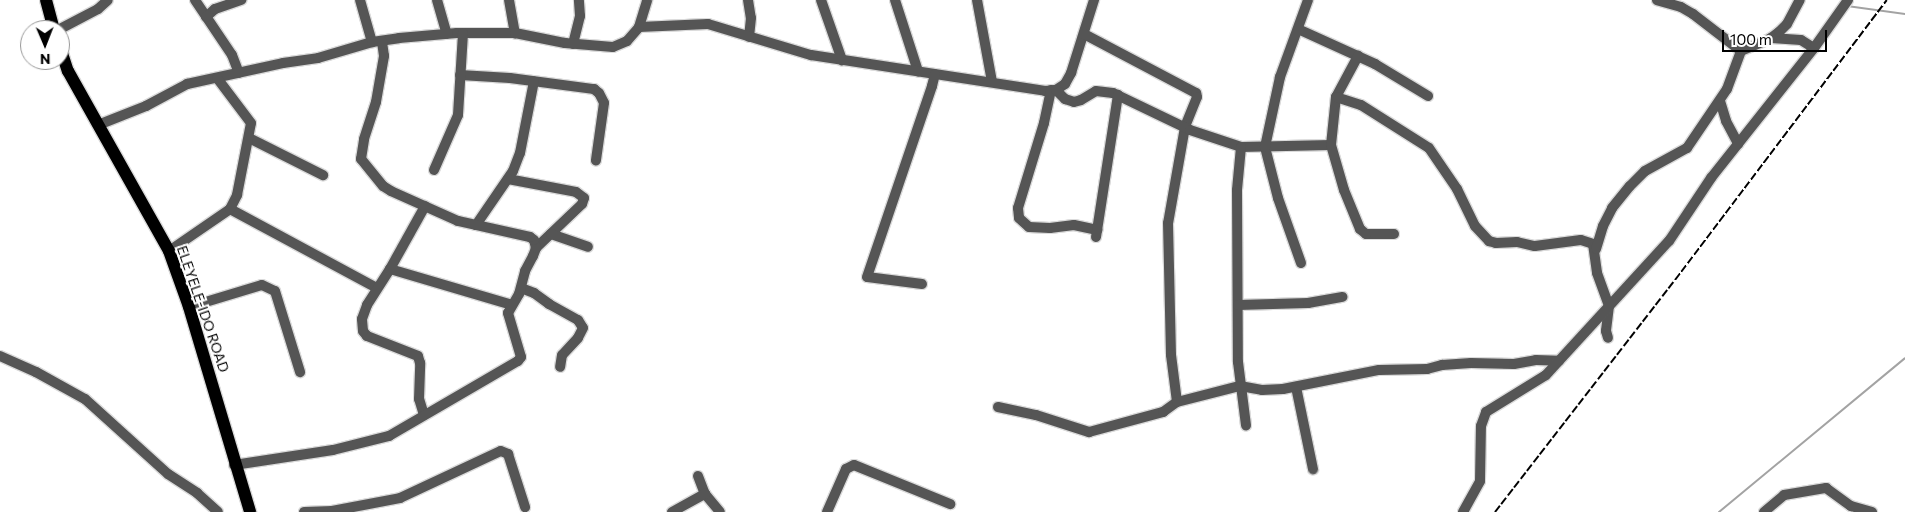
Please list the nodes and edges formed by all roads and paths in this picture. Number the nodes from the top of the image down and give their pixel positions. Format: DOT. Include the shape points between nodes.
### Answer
graph roads {
  1 [pos="46,0"];
  2 [pos="108,0"];
  3 [pos="196,0"];
  4 [pos="241,0"];
  5 [pos="360,0"];
  6 [pos="437,0"];
  7 [pos="510,0"];
  8 [pos="579,0"];
  9 [pos="647,0"];
  10 [pos="748,0"];
  11 [pos="821,0"];
  12 [pos="895,0"];
  13 [pos="977,0"];
  14 [pos="1094,0"];
  15 [pos="1308,0"];
  16 [pos="1657,0"];
  17 [pos="1800,0"];
  18 [pos="1848,0"];
  19 [pos="206,17"];
  20 [pos="51,20"];
  21 [pos="70,24"];
  22 [pos="639,27"];
  23 [pos="1298,29"];
  24 [pos="463,33"];
  25 [pos="515,33"];
  26 [pos="448,34"];
  27 [pos="1084,34"];
  28 [pos="749,37"];
  29 [pos="1771,38"];
  30 [pos="377,41"];
  31 [pos="573,44"];
  32 [pos="1814,48"];
  33 [pos="1741,51"];
  34 [pos="1358,56"];
  35 [pos="842,60"];
  36 [pos="68,70"];
  37 [pos="918,72"];
  38 [pos="239,73"];
  39 [pos="935,74"];
  40 [pos="460,75"];
  41 [pos="217,78"];
  42 [pos="534,81"];
  43 [pos="992,82"];
  44 [pos="1053,90"];
  45 [pos="1118,95"];
  46 [pos="1428,96"];
  47 [pos="1336,97"];
  48 [pos="1720,101"];
  49 [pos="98,125"];
  50 [pos="1185,127"];
  51 [pos="249,138"];
  52 [pos="1738,144"];
  53 [pos="1331,145"];
  54 [pos="1241,147"];
  55 [pos="1265,148"];
  56 [pos="596,160"];
  57 [pos="434,170"];
  58 [pos="323,175"];
  59 [pos="508,179"];
  60 [pos="425,206"];
  61 [pos="230,209"];
  62 [pos="476,225"];
  63 [pos="551,234"];
  64 [pos="1394,234"];
  65 [pos="588,247"];
  66 [pos="536,248"];
  67 [pos="1596,248"];
  68 [pos="169,251"];
  69 [pos="1301,263"];
  70 [pos="390,269"];
  71 [pos="922,284"];
  72 [pos="377,288"];
  73 [pos="522,288"];
  74 [pos="1342,297"];
  75 [pos="512,305"];
  76 [pos="1238,306"];
  77 [pos="1609,306"];
  78 [pos="189,307"];
  79 [pos="1608,338"];
  80 [pos="0,356"];
  81 [pos="1559,361"];
  82 [pos="560,367"];
  83 [pos="300,372"];
  84 [pos="1240,386"];
  85 [pos="1296,387"];
  86 [pos="1177,402"];
  87 [pos="998,407"];
  88 [pos="424,415"];
  89 [pos="1246,424"];
  90 [pos="234,465"];
  91 [pos="1313,469"];
  92 [pos="698,476"];
  93 [pos="705,494"];
  94 [pos="950,504"];
  95 [pos="525,507"];
  96 [pos="218,512"];
  97 [pos="250,512"];
  98 [pos="304,512"];
  99 [pos="672,512"];
  100 [pos="720,512"];
  101 [pos="828,512"];
  102 [pos="1463,512"];
  103 [pos="1764,512"];
  104 [pos="1872,512"];
  1 -- 20 [label="main road"];
  2 -- 21 [label="street"];
  3 -- 19 [label="street"];
  4 -- 19 [label="street" via="215,9"];
  5 -- 30 [label="street"];
  6 -- 26 [label="street"];
  7 -- 25 [label="street"];
  8 -- 31 [label="street" via="580,16"];
  9 -- 22 [label="street"];
  10 -- 28 [label="street" via="751,18"];
  11 -- 35 [label="street"];
  12 -- 37 [label="street"];
  13 -- 43 [label="street"];
  14 -- 27 [label="street"];
  15 -- 23 [label="street"];
  16 -- 33 [label="street" via="1687,11"];
  17 -- 29 [label="street" via="1787,24"];
  18 -- 32 [label="street"];
  19 -- 38 [label="street" via="232,55"];
  22 -- 28 [label="street" via="704,23"];
  22 -- 31 [label="street" via="627,41 613,47"];
  23 -- 34 [label="street"];
  23 -- 55 [label="street" via="1280,77"];
  24 -- 25 [label="street"];
  24 -- 26 [label="street"];
  24 -- 40 [label="street"];
  25 -- 31 [label="street"];
  26 -- 30 [label="street"];
  27 -- 44 [label="street" via="1071,72 1064,84"];
  27 -- 50 [label="street" via="1146,69 1194,91 1197,97"];
  28 -- 35 [label="street"];
  29 -- 32 [label="street" via="1801,40"];
  29 -- 33 [label="street"];
  30 -- 38 [label="street" via="318,58"];
  30 -- 60 [label="street" via="384,56 361,159 383,186"];
  32 -- 52 [label="street"];
  33 -- 48 [label="street"];
  34 -- 46 [label="street"];
  34 -- 47 [label="street"];
  35 -- 37 [label="street"];
  36 -- 49 [label="main road, ELEYELE-IDO ROAD"];
  37 -- 39 [label="street"];
  38 -- 41 [label="street"];
  39 -- 43 [label="street"];
  39 -- 71 [label="street" via="868,276"];
  40 -- 42 [label="street"];
  40 -- 57 [label="street" via="458,115"];
  41 -- 49 [label="street" via="187,84 146,106"];
  41 -- 51 [label="street" via="250,120"];
  42 -- 56 [label="street" via="582,86 599,93 604,103"];
  42 -- 59 [label="street" via="524,142"];
  43 -- 44 [label="street"];
  44 -- 45 [label="street" via="1074,102 1099,90"];
  44 -- 45 [label="street" via="1018,208 1019,218 1029,227 1074,225 1096,234"];
  45 -- 50 [label="street"];
  47 -- 53 [label="street"];
  47 -- 67 [label="street" via="1361,104 1429,148 1457,189 1475,226 1489,241 1536,246 1581,240"];
  48 -- 52 [label="street"];
  48 -- 67 [label="street" via="1687,148 1645,171 1630,186 1612,208"];
  49 -- 68 [label="main road, ELEYELE-IDO ROAD"];
  50 -- 54 [label="street"];
  50 -- 86 [label="street" via="1172,191 1167,246 1171,355"];
  51 -- 58 [label="street"];
  51 -- 61 [label="street" via="237,195"];
  52 -- 77 [label="street" via="1668,241"];
  53 -- 55 [label="street"];
  53 -- 64 [label="street" via="1344,190 1362,233"];
  54 -- 55 [label="street"];
  54 -- 76 [label="street" via="1237,190"];
  55 -- 69 [label="street" via="1278,198"];
  59 -- 62 [label="street"];
  59 -- 63 [label="street" via="582,195 582,204"];
  60 -- 62 [label="street" via="458,221"];
  60 -- 70 [label="street"];
  61 -- 68 [label="street"];
  61 -- 72 [label="street"];
  62 -- 66 [label="street" via="530,237"];
  63 -- 65 [label="street"];
  63 -- 66 [label="street"];
  66 -- 73 [label="street" via="525,271"];
  67 -- 77 [label="street" via="1597,273"];
  68 -- 78 [label="main road, ELEYELE-IDO ROAD"];
  70 -- 72 [label="street"];
  70 -- 75 [label="street"];
  72 -- 88 [label="street" via="362,318 363,331 373,339 418,356 419,398"];
  73 -- 75 [label="street"];
  73 -- 82 [label="street" via="578,320 583,328 562,355"];
  74 -- 76 [label="street" via="1308,303"];
  75 -- 88 [label="street" via="508,316 521,352 518,361"];
  76 -- 84 [label="street"];
  77 -- 79 [label="street"];
  77 -- 81 [label="street"];
  78 -- 83 [label="street" via="262,286 275,291"];
  78 -- 90 [label="main road, ELEYELE-IDO ROAD"];
  80 -- 96 [label="street" via="85,399 168,474"];
  81 -- 85 [label="street" via="1380,370"];
  81 -- 102 [label="street" via="1546,375 1486,412 1481,426 1480,481"];
  84 -- 85 [label="street" via="1262,390"];
  84 -- 86 [label="street"];
  84 -- 89 [label="street"];
  85 -- 91 [label="street"];
  86 -- 87 [label="street" via="1163,412 1089,432"];
  88 -- 90 [label="street" via="389,436 333,450"];
  90 -- 97 [label="main road, ELEYELE-IDO ROAD"];
  92 -- 93 [label="street"];
  93 -- 99 [label="street"];
  93 -- 100 [label="street"];
  94 -- 101 [label="street" via="854,465 846,469"];
  95 -- 98 [label="street" via="508,454 501,451 400,498 332,511"];
  103 -- 104 [label="street" via="1784,495 1826,488 1851,506"];
}
